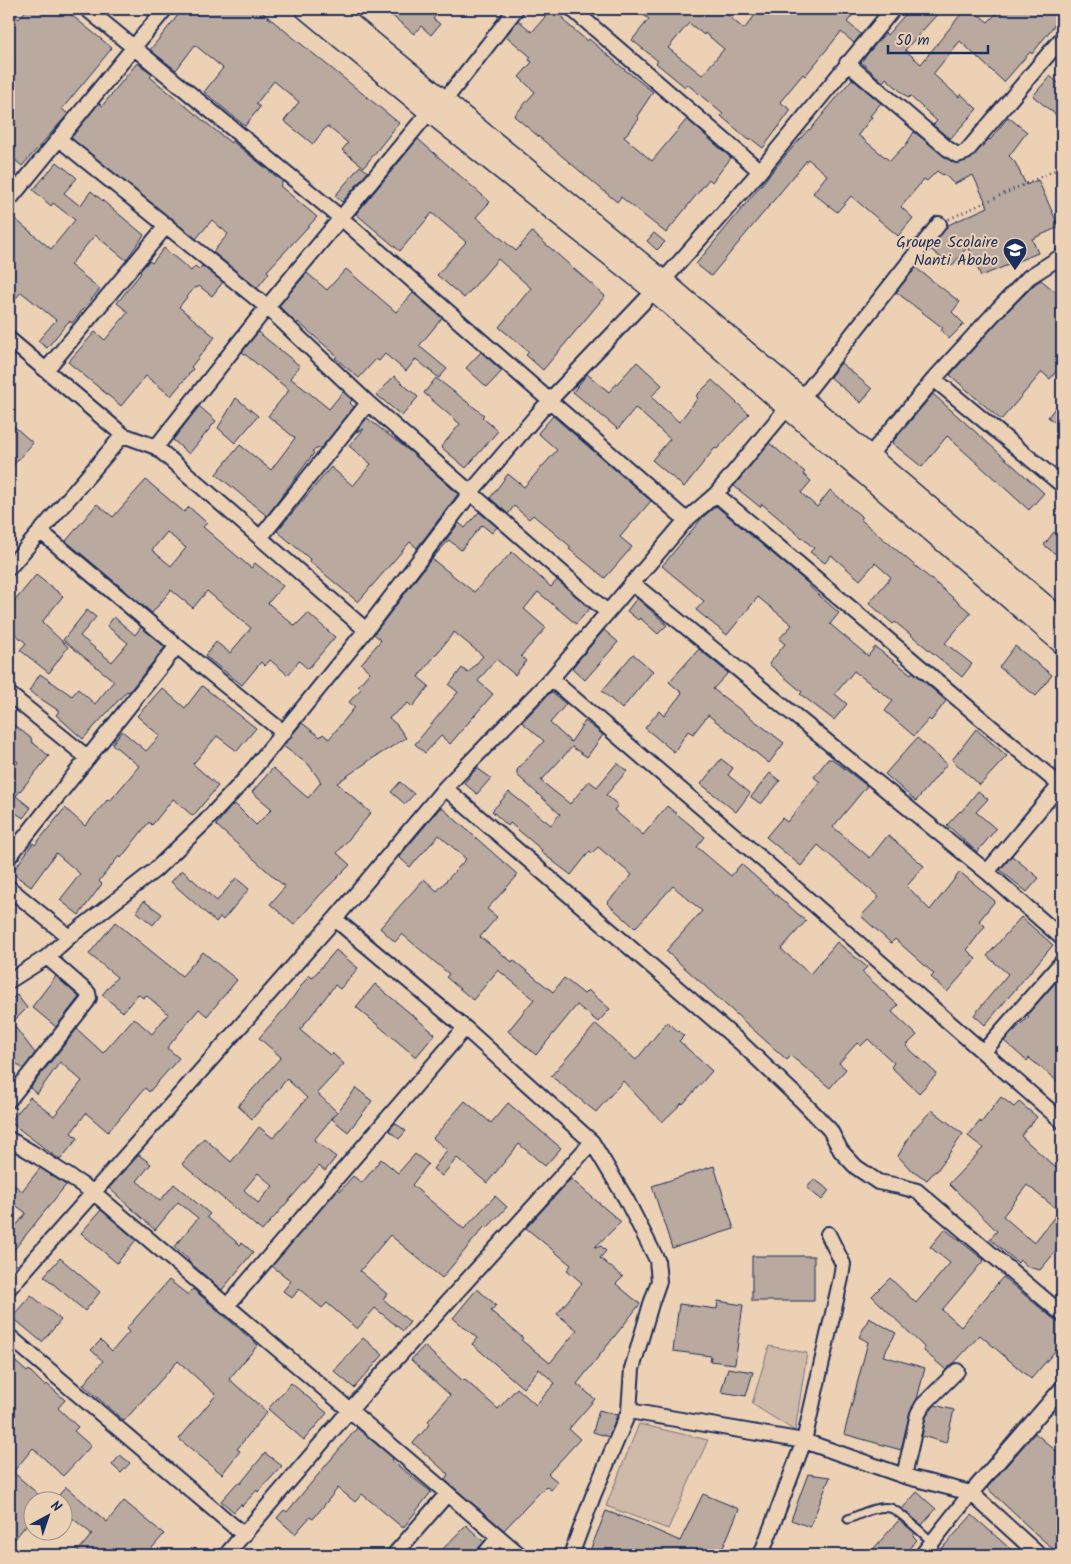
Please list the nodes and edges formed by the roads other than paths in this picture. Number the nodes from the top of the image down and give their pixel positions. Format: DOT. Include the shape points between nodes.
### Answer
graph roads {
  1 [pos="87,9"];
  2 [pos="165,9"];
  3 [pos="305,9"];
  4 [pos="333,9"];
  5 [pos="516,9"];
  6 [pos="572,9"];
  7 [pos="893,9"];
  8 [pos="1062,38"];
  9 [pos="134,47"];
  10 [pos="847,63"];
  11 [pos="444,101"];
  12 [pos="429,112"];
  13 [pos="59,139"];
  14 [pos="760,171"];
  15 [pos="9,200"];
  16 [pos="341,218"];
  17 [pos="939,224"];
  18 [pos="167,225"];
  19 [pos="1062,256"];
  20 [pos="658,286"];
  21 [pos="267,307"];
  22 [pos="9,340"];
  23 [pos="46,370"];
  24 [pos="934,380"];
  25 [pos="549,401"];
  26 [pos="368,403"];
  27 [pos="795,403"];
  28 [pos="123,434"];
  29 [pos="156,447"];
  30 [pos="864,463"];
  31 [pos="1062,485"];
  32 [pos="471,492"];
  33 [pos="716,494"];
  34 [pos="686,520"];
  35 [pos="40,531"];
  36 [pos="260,538"];
  37 [pos="9,568"];
  38 [pos="632,582"];
  39 [pos="607,612"];
  40 [pos="1062,619"];
  41 [pos="366,630"];
  42 [pos="1062,644"];
  43 [pos="177,646"];
  44 [pos="551,679"];
  45 [pos="9,694"];
  46 [pos="284,733"];
  47 [pos="88,758"];
  48 [pos="1061,786"];
  49 [pos="445,788"];
  50 [pos="9,857"];
  51 [pos="987,872"];
  52 [pos="9,888"];
  53 [pos="336,919"];
  54 [pos="69,938"];
  55 [pos="1062,938"];
  56 [pos="47,957"];
  57 [pos="1062,962"];
  58 [pos="9,981"];
  59 [pos="465,1028"];
  60 [pos="984,1051"];
  61 [pos="9,1100"];
  62 [pos="1062,1121"];
  63 [pos="9,1139"];
  64 [pos="592,1142"];
  65 [pos="93,1192"];
  66 [pos="828,1234"];
  67 [pos="9,1288"];
  68 [pos="226,1307"];
  69 [pos="1062,1314"];
  70 [pos="9,1336"];
  71 [pos="958,1371"];
  72 [pos="1062,1388"];
  73 [pos="349,1411"];
  74 [pos="629,1411"];
  75 [pos="804,1441"];
  76 [pos="904,1476"];
  77 [pos="971,1493"];
  78 [pos="447,1494"];
  79 [pos="848,1519"];
  80 [pos="244,1535"];
  81 [pos="498,1538"];
  82 [pos="932,1542"];
  83 [pos="226,1555"];
  84 [pos="394,1555"];
  85 [pos="484,1555"];
  86 [pos="520,1555"];
  87 [pos="571,1555"];
  88 [pos="761,1555"];
  89 [pos="922,1555"];
  90 [pos="1039,1555"];
  1 -- 9 [label="street"];
  2 -- 9 [label="street"];
  3 -- 12 [label="main road"];
  4 -- 11 [label="main road"];
  5 -- 11 [label="street"];
  6 -- 14 [label="street"];
  7 -- 10 [label="street"];
  8 -- 10 [label="street" via="966,152 957,155"];
  9 -- 13 [label="street"];
  9 -- 16 [label="street"];
  10 -- 14 [label="street"];
  11 -- 20 [label="main road"];
  12 -- 16 [label="street"];
  12 -- 20 [label="main road"];
  13 -- 15 [label="street"];
  13 -- 18 [label="street"];
  14 -- 20 [label="street"];
  16 -- 21 [label="street"];
  16 -- 25 [label="street"];
  17 -- 27 [label="street"];
  18 -- 21 [label="street"];
  18 -- 23 [label="street"];
  19 -- 24 [label="street" via="1029,278"];
  20 -- 25 [label="street"];
  20 -- 27 [label="main road"];
  21 -- 26 [label="street"];
  21 -- 29 [label="street"];
  22 -- 23 [label="street"];
  23 -- 28 [label="street"];
  24 -- 30 [label="street"];
  24 -- 31 [label="street"];
  25 -- 32 [label="street"];
  25 -- 34 [label="street"];
  26 -- 32 [label="street"];
  26 -- 36 [label="street"];
  27 -- 30 [label="main road"];
  27 -- 33 [label="street"];
  28 -- 29 [label="street"];
  28 -- 35 [label="street"];
  29 -- 36 [label="street"];
  30 -- 40 [label="main road"];
  30 -- 42 [label="main road"];
  32 -- 39 [label="street"];
  32 -- 41 [label="street"];
  33 -- 34 [label="street"];
  33 -- 48 [label="street"];
  34 -- 38 [label="street"];
  35 -- 37 [label="street"];
  35 -- 43 [label="street"];
  36 -- 41 [label="street"];
  38 -- 39 [label="street"];
  38 -- 51 [label="street"];
  39 -- 44 [label="street"];
  41 -- 46 [label="street"];
  43 -- 46 [label="street"];
  43 -- 47 [label="street"];
  44 -- 49 [label="street"];
  44 -- 60 [label="street"];
  45 -- 47 [label="street"];
  46 -- 54 [label="street" via="206,821 162,864"];
  47 -- 50 [label="street"];
  48 -- 51 [label="street"];
  49 -- 53 [label="street"];
  49 -- 69 [label="street" via="742,1044 830,1130 856,1167 878,1182 916,1191"];
  51 -- 55 [label="street"];
  52 -- 54 [label="street"];
  53 -- 59 [label="street"];
  53 -- 65 [label="street"];
  54 -- 56 [label="street"];
  56 -- 58 [label="street"];
  56 -- 61 [label="street" via="88,992 89,998"];
  57 -- 60 [label="street"];
  59 -- 64 [label="street"];
  59 -- 68 [label="street"];
  60 -- 62 [label="street"];
  63 -- 65 [label="street"];
  64 -- 73 [label="street"];
  64 -- 74 [label="street" via="658,1260 659,1281 632,1369"];
  65 -- 67 [label="street"];
  65 -- 68 [label="street"];
  66 -- 75 [label="street" via="843,1264"];
  68 -- 73 [label="street"];
  70 -- 80 [label="street"];
  71 -- 76 [label="street" via="918,1414"];
  72 -- 77 [label="street"];
  73 -- 78 [label="street"];
  73 -- 80 [label="street"];
  74 -- 75 [label="street"];
  74 -- 87 [label="street"];
  75 -- 76 [label="street"];
  75 -- 88 [label="street"];
  76 -- 77 [label="street"];
  77 -- 82 [label="street"];
  77 -- 90 [label="street"];
  78 -- 81 [label="street"];
  78 -- 84 [label="street"];
  79 -- 82 [label="lane" via="877,1508 890,1508"];
  80 -- 83 [label="street"];
  81 -- 85 [label="street"];
  81 -- 86 [label="street"];
  82 -- 89 [label="street"];
}
